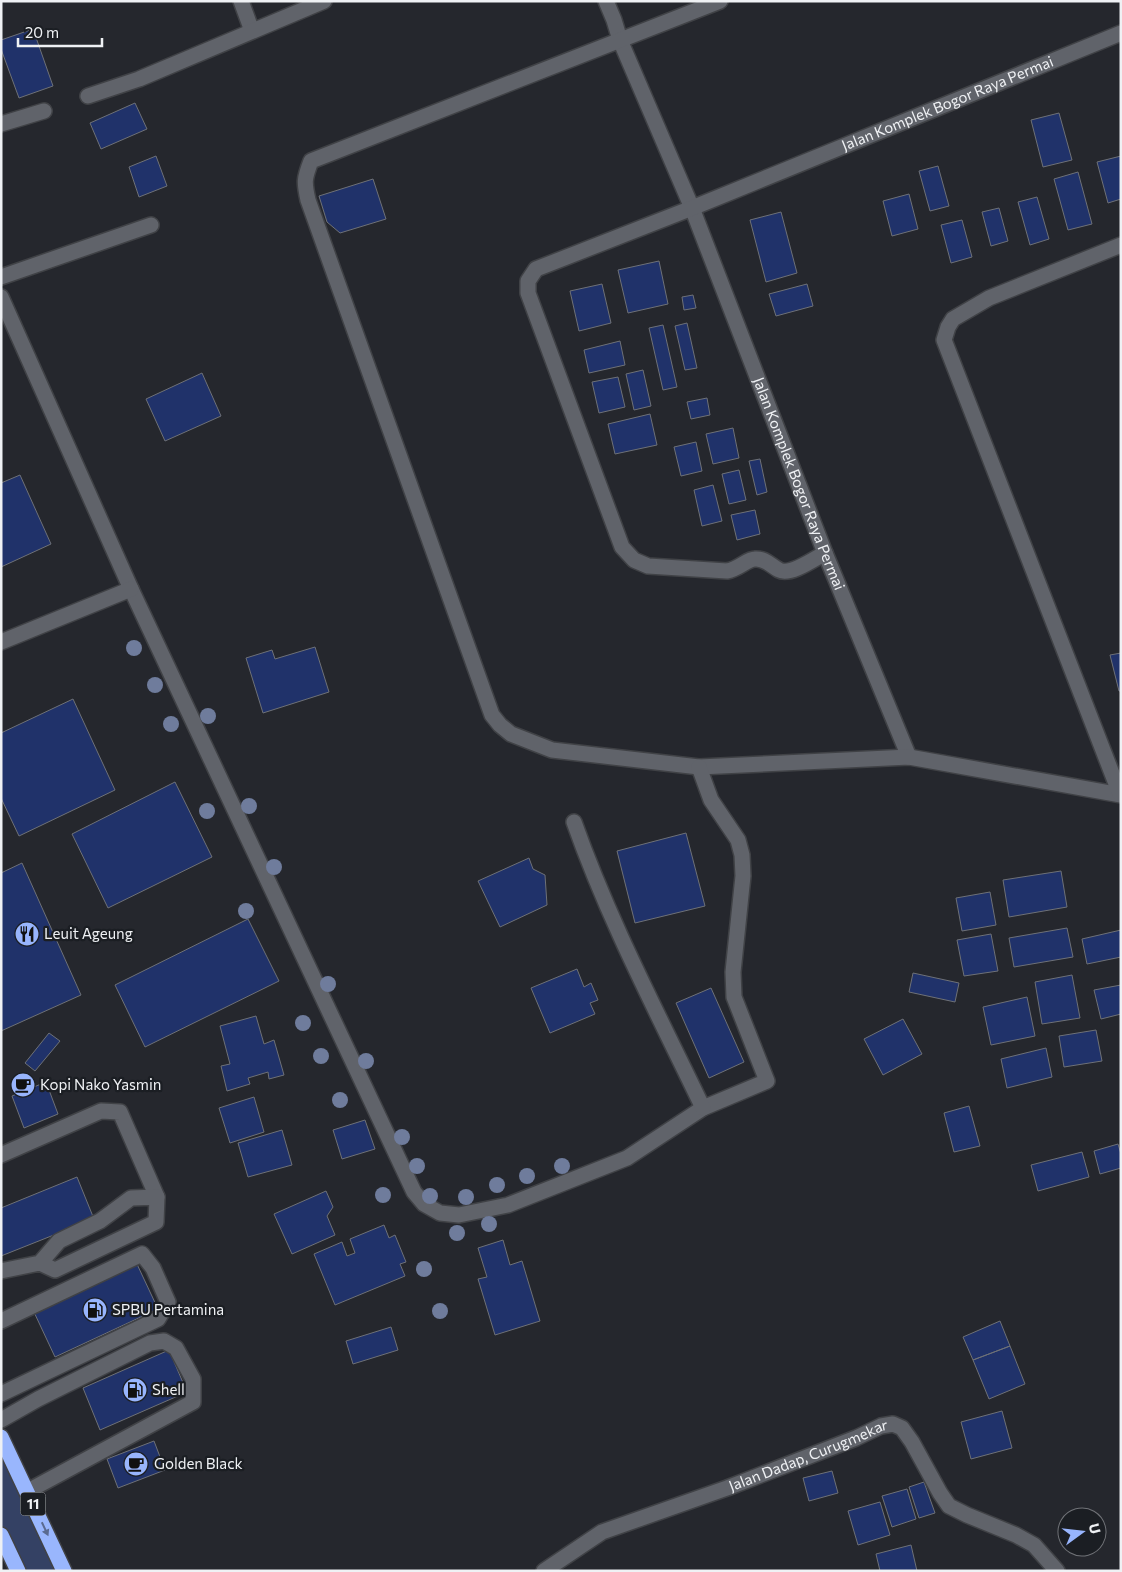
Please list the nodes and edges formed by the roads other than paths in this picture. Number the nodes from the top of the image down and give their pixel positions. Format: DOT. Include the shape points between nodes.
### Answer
graph roads {
  1 [pos="241,1"];
  2 [pos="324,1"];
  3 [pos="606,1"];
  4 [pos="720,1"];
  5 [pos="252,31"];
  6 [pos="1121,33"];
  7 [pos="620,40"];
  8 [pos="88,96"];
  9 [pos="44,111"];
  10 [pos="1,124"];
  11 [pos="692,208"];
  12 [pos="151,225"];
  13 [pos="1121,245"];
  14 [pos="1,277"];
  15 [pos="1,297"];
  16 [pos="825,554"];
  17 [pos="131,589"];
  18 [pos="1,642"];
  19 [pos="908,757"];
  20 [pos="699,767"];
  21 [pos="1120,794"];
  22 [pos="574,822"];
  23 [pos="703,1108"];
  24 [pos="1,1155"];
  25 [pos="157,1197"];
  26 [pos="40,1263"];
  27 [pos="1,1271"];
  28 [pos="1,1321"];
  29 [pos="1,1394"];
  30 [pos="1,1420"];
  31 [pos="1,1437"];
  32 [pos="28,1491"];
  33 [pos="1,1535"];
  34 [pos="18,1571"];
  35 [pos="64,1571"];
  36 [pos="544,1571"];
  37 [pos="1057,1571"];
  1 -- 5 [label="street"];
  2 -- 5 [label="street"];
  3 -- 7 [label="street, Jalan Komplek Bogor Raya Permai"];
  4 -- 7 [label="street"];
  5 -- 8 [label="street" via="139,79"];
  6 -- 11 [label="street, Jalan Komplek Bogor Raya Permai"];
  7 -- 11 [label="street, Jalan Komplek Bogor Raya Permai"];
  7 -- 20 [label="street" via="311,162 304,182 311,210 492,715 511,734 552,750"];
  9 -- 10 [label="street"];
  11 -- 16 [label="street, Jalan Komplek Bogor Raya Permai"];
  11 -- 16 [label="street" via="536,269 528,281 528,293 622,548 634,560 648,566 727,571 736,570 752,559 762,559 780,571 789,572"];
  12 -- 14 [label="street"];
  13 -- 21 [label="street" via="989,298 953,319 944,340"];
  15 -- 17 [label="street"];
  16 -- 19 [label="street, Jalan Komplek Bogor Raya Permai"];
  17 -- 18 [label="street"];
  17 -- 23 [label="street" via="414,1192 424,1204 440,1213 459,1215 508,1204 627,1158"];
  19 -- 20 [label="street"];
  19 -- 21 [label="street"];
  20 -- 23 [label="street" via="711,800 738,840 742,855 734,997 767,1081"];
  22 -- 23 [label="street" via="617,928"];
  24 -- 25 [label="street" via="101,1111 120,1112"];
  25 -- 26 [label="street" via="131,1198 100,1221 59,1241"];
  25 -- 26 [label="street" via="156,1222 55,1270"];
  26 -- 27 [label="street"];
  28 -- 29 [label="street" via="142,1254 153,1268 168,1302 158,1319"];
  30 -- 32 [label="street" via="150,1343 164,1341 176,1348 193,1378 194,1402"];
  31 -- 32 [label="highway, 11"];
  32 -- 35 [label="highway, 11, one-way"];
  33 -- 34 [label="highway"];
  36 -- 37 [label="street, Jalan Dadap, Curugmekar" via="602,1532 893,1424 902,1428 912,1442 950,1506 1034,1545"];
}
